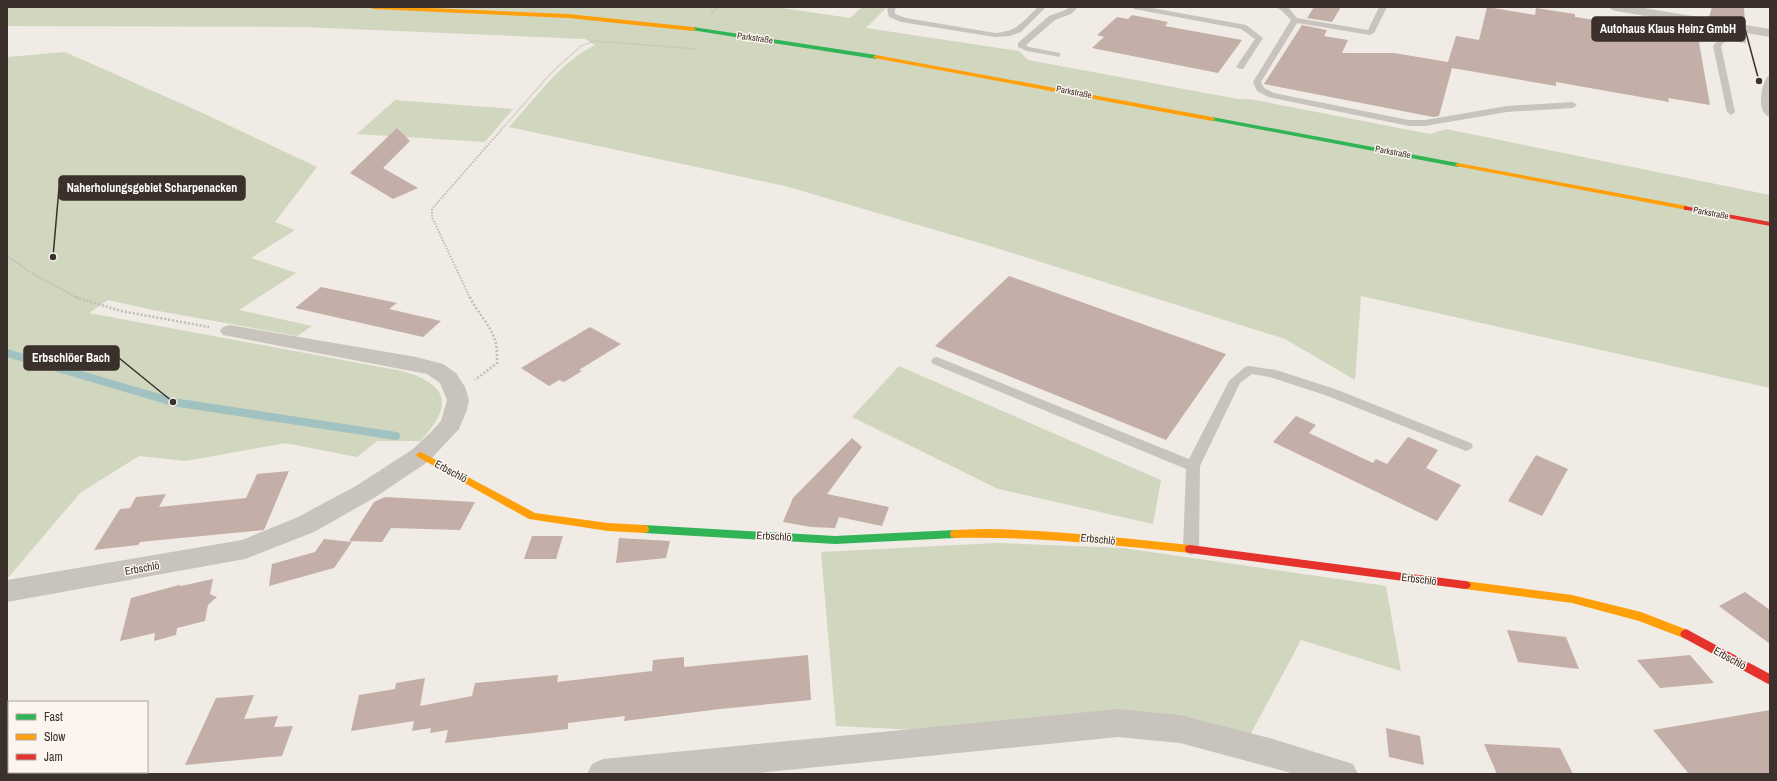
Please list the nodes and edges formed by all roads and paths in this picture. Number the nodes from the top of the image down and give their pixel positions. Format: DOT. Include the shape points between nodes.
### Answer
graph roads {
  1 [pos="373,7"];
  2 [pos="893,7"];
  3 [pos="1042,7"];
  4 [pos="1074,7"];
  5 [pos="1134,7"];
  6 [pos="1280,7"];
  7 [pos="1383,7"];
  8 [pos="1616,7"];
  9 [pos="1670,11"];
  10 [pos="1295,20"];
  11 [pos="1721,24"];
  12 [pos="1770,32"];
  13 [pos="698,49"];
  14 [pos="1057,55"];
  15 [pos="1240,67"];
  16 [pos="1770,79"];
  17 [pos="1573,105"];
  18 [pos="1731,112"];
  19 [pos="1770,114"];
  20 [pos="1770,224"];
  21 [pos="7,256"];
  22 [pos="230,331"];
  23 [pos="937,361"];
  24 [pos="454,387"];
  25 [pos="1466,446"];
  26 [pos="421,455"];
  27 [pos="1193,466"];
  28 [pos="1191,550"];
  29 [pos="7,591"];
  30 [pos="1770,680"];
  31 [pos="719,768"];
  32 [pos="603,774"];
  33 [pos="1342,774"];
  1 -- 20 [label="main road, Parkstraße" via="591,19 769,40 1030,84"];
  2 -- 3 [label="lane" via="892,15 904,20 995,35 1010,34 1018,30"];
  4 -- 14 [label="lane" via="1052,18 1021,45 1027,49"];
  5 -- 15 [label="lane" via="1243,27 1259,38"];
  6 -- 10 [label="lane"];
  7 -- 10 [label="lane" via="1370,33"];
  8 -- 9 [label="street"];
  9 -- 11 [label="street"];
  10 -- 17 [label="lane" via="1256,82 1260,89 1271,95 1409,123 1425,123 1506,109"];
  11 -- 12 [label="street"];
  11 -- 18 [label="lane" via="1723,39 1718,46"];
  13 -- 24 [label="path" via="595,41 581,46 552,72 432,209 432,217 448,253 496,344 497,363 477,379"];
  16 -- 19 [label="lane" via="1766,87 1766,109"];
  21 -- 22 [label="path" via="74,297 120,311"];
  22 -- 24 [label="street" via="416,364 435,369 448,378"];
  23 -- 27 [label="lane"];
  24 -- 26 [label="street, Erbschlö" via="458,400 451,424"];
  25 -- 27 [label="lane" via="1330,392 1271,373 1249,370 1235,380"];
  26 -- 28 [label="main road, Erbschlö" via="533,516 608,527 836,540 995,532 1026,533"];
  26 -- 29 [label="street, Erbschlö" via="365,492 306,525 245,549"];
  27 -- 28 [label="lane"];
  28 -- 30 [label="main road, Erbschlö" via="1572,599 1641,617 1688,635"];
  31 -- 32 [label="street"];
  31 -- 33 [label="street" via="1118,722 1180,729"];
}
